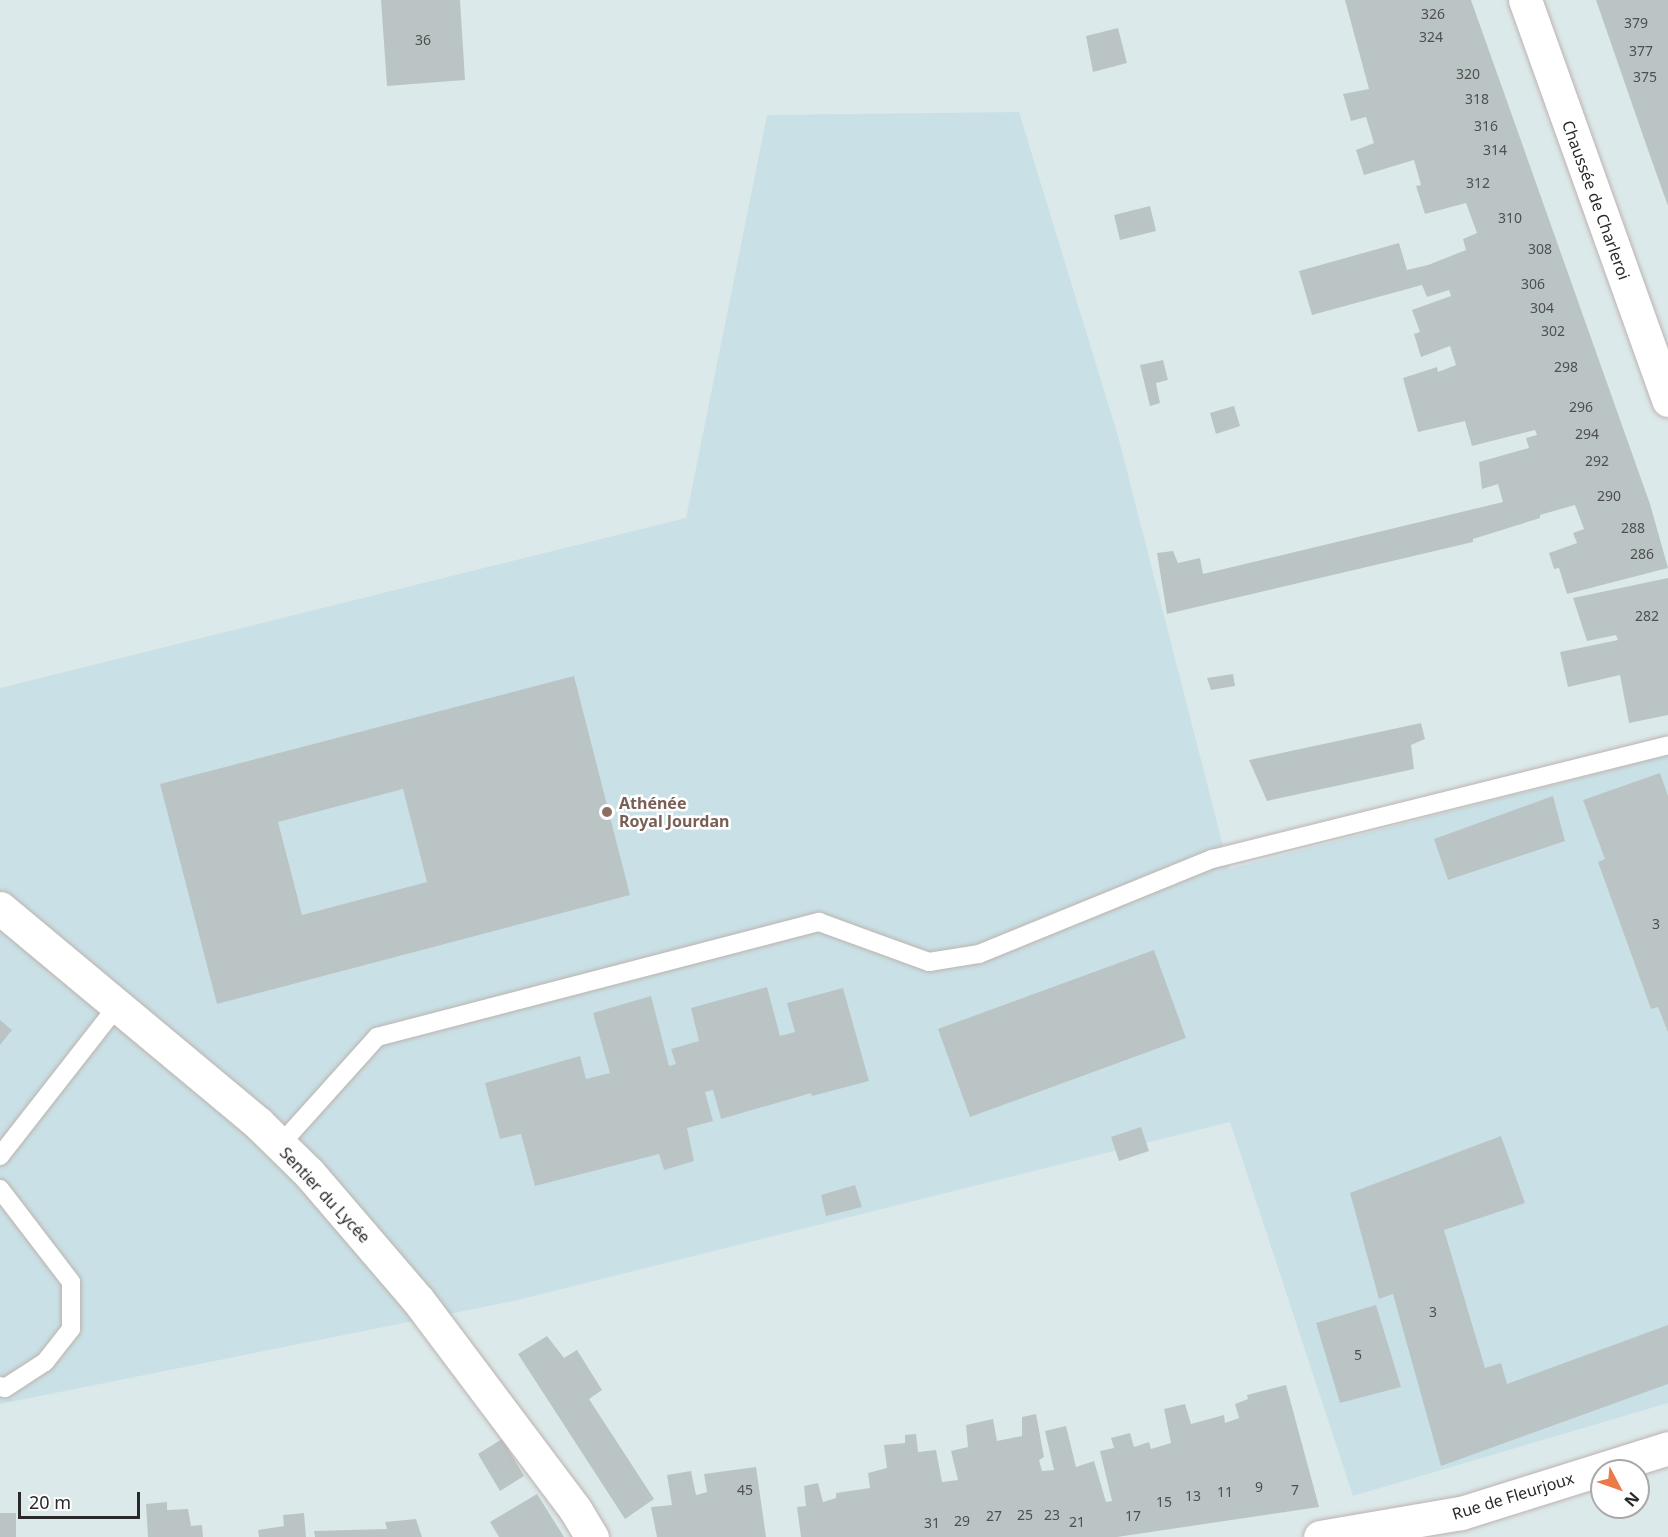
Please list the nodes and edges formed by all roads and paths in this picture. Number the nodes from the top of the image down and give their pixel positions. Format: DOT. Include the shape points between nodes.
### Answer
graph roads {
  1 [pos="1525,0"];
  2 [pos="1668,400"];
  3 [pos="1668,745"];
  4 [pos="0,908"];
  5 [pos="118,1005"];
  6 [pos="279,1146"];
  7 [pos="0,1156"];
  8 [pos="0,1189"];
  9 [pos="0,1386"];
  10 [pos="1668,1448"];
  11 [pos="592,1537"];
  12 [pos="1320,1537"];
  1 -- 2 [label="street, Chaussée de Charleroi"];
  3 -- 6 [label="lane" via="1212,859 979,954 929,962 819,922 377,1037"];
  4 -- 5 [label="street, Sentier du Lycée"];
  5 -- 6 [label="street, Sentier du Lycée" via="258,1123"];
  5 -- 7 [label="lane"];
  6 -- 11 [label="street, Sentier du Lycée" via="309,1173 418,1300"];
  8 -- 9 [label="lane" via="71,1282 71,1329 45,1362 5,1388"];
  10 -- 12 [label="street, Rue de Fleurjoux" via="1461,1513"];
}
